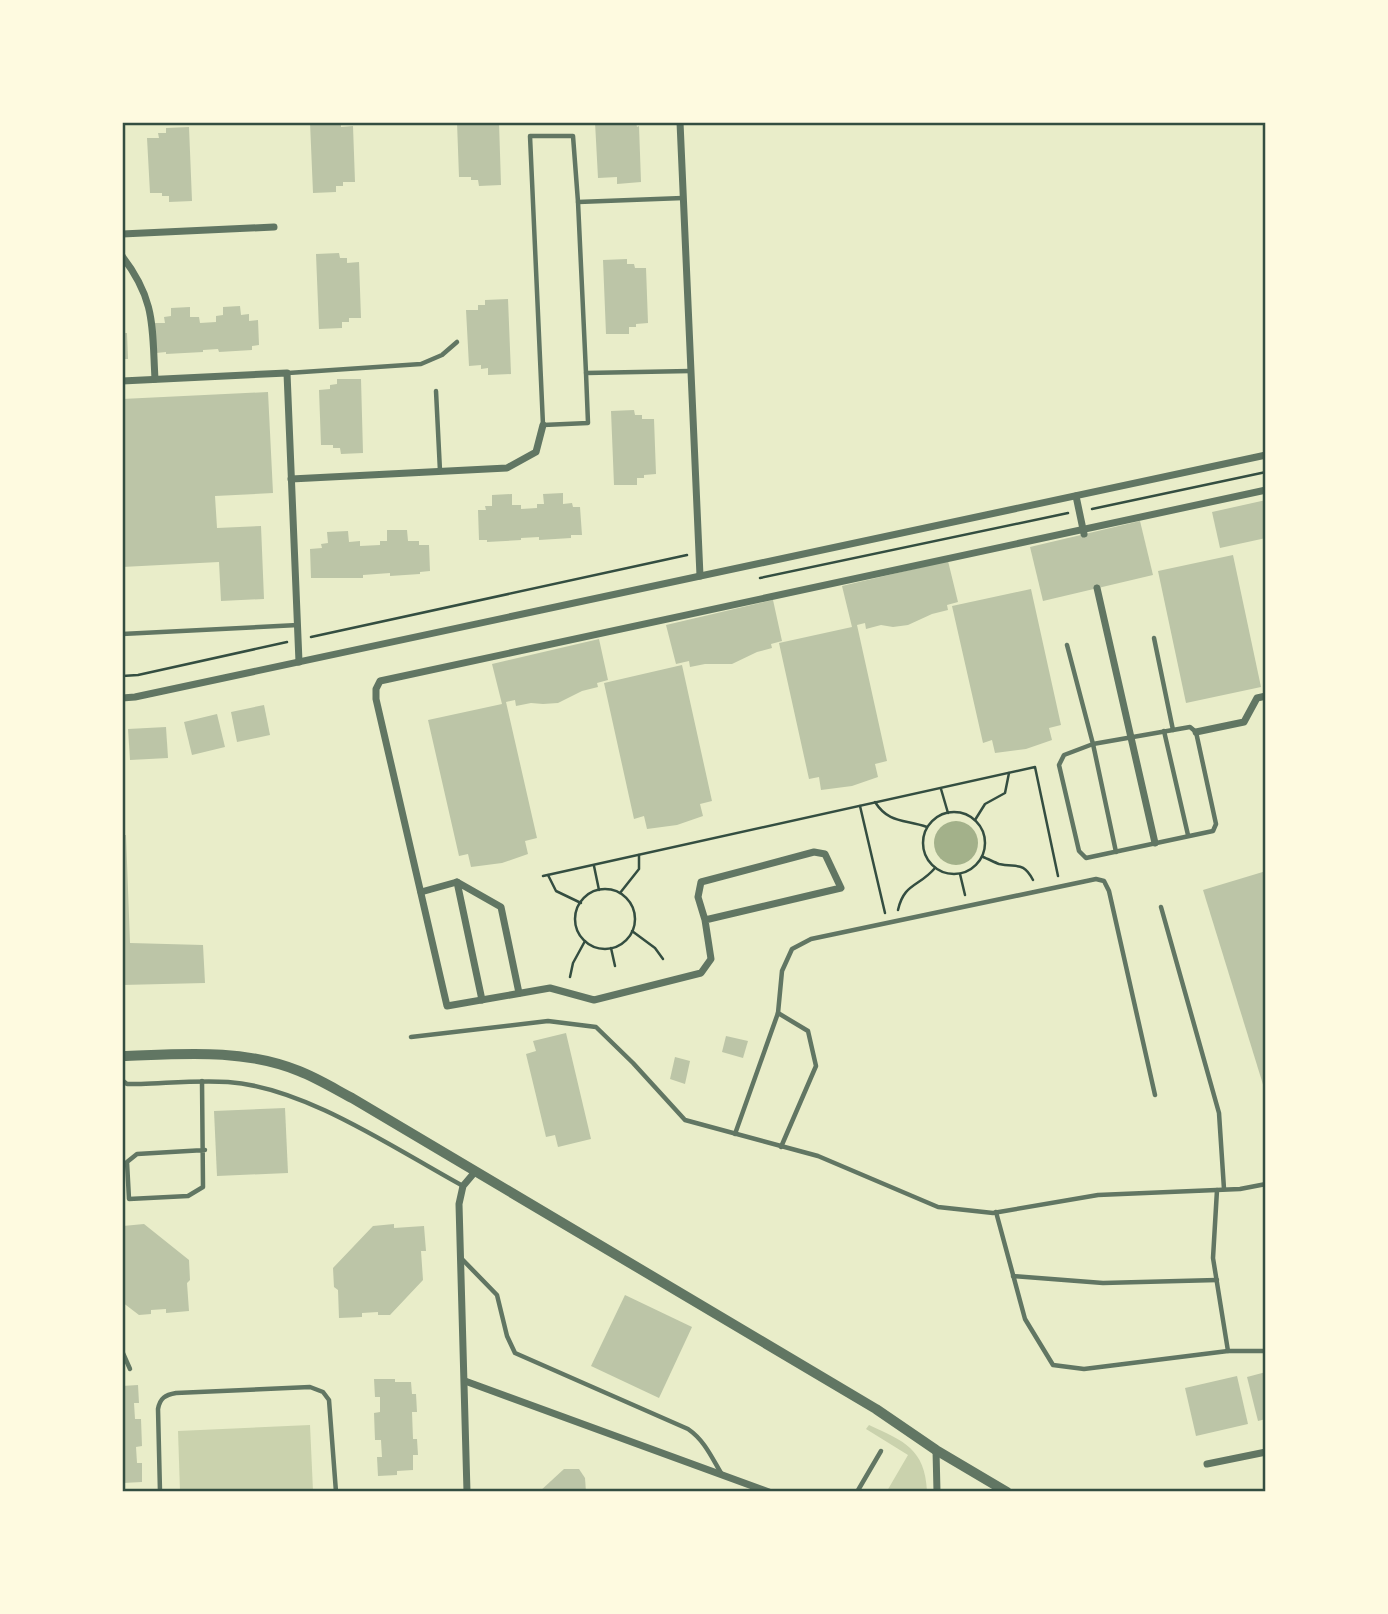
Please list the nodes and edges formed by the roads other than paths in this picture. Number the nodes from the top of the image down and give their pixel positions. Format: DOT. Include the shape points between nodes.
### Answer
graph roads {
  1 [pos="680,122"];
  2 [pos="683,198"];
  3 [pos="578,202"];
  4 [pos="275,227"];
  5 [pos="122,234"];
  6 [pos="122,256"];
  7 [pos="457,342"];
  8 [pos="691,371"];
  9 [pos="287,373"];
  10 [pos="586,373"];
  11 [pos="155,379"];
  12 [pos="122,381"];
  13 [pos="436,391"];
  14 [pos="543,425"];
  15 [pos="1265,456"];
  16 [pos="440,471"];
  17 [pos="291,479"];
  18 [pos="1265,490"];
  19 [pos="1076,496"];
  20 [pos="1083,531"];
  21 [pos="700,576"];
  22 [pos="1097,588"];
  23 [pos="298,625"];
  24 [pos="122,634"];
  25 [pos="1154,638"];
  26 [pos="1066,645"];
  27 [pos="299,662"];
  28 [pos="1265,695"];
  29 [pos="122,698"];
  30 [pos="1173,730"];
  31 [pos="1164,731"];
  32 [pos="1196,733"];
  33 [pos="1130,736"];
  34 [pos="1093,744"];
  35 [pos="1188,835"];
  36 [pos="1155,843"];
  37 [pos="1116,852"];
  38 [pos="457,882"];
  39 [pos="421,892"];
  40 [pos="1161,907"];
  41 [pos="705,920"];
  42 [pos="519,993"];
  43 [pos="482,1000"];
  44 [pos="778,1013"];
  45 [pos="411,1037"];
  46 [pos="122,1056"];
  47 [pos="122,1080"];
  48 [pos="202,1081"];
  49 [pos="1155,1095"];
  50 [pos="735,1134"];
  51 [pos="782,1147"];
  52 [pos="205,1150"];
  53 [pos="474,1172"];
  54 [pos="1265,1184"];
  55 [pos="463,1186"];
  56 [pos="1220,1189"];
  57 [pos="996,1212"];
  58 [pos="460,1256"];
  59 [pos="1013,1276"];
  60 [pos="1217,1280"];
  61 [pos="1265,1350"];
  62 [pos="122,1351"];
  63 [pos="1227,1351"];
  64 [pos="130,1369"];
  65 [pos="465,1381"];
  66 [pos="936,1450"];
  67 [pos="881,1451"];
  68 [pos="1265,1452"];
  69 [pos="1207,1464"];
  70 [pos="722,1475"];
  71 [pos="160,1492"];
  72 [pos="336,1492"];
  73 [pos="467,1492"];
  74 [pos="769,1492"];
  75 [pos="857,1492"];
  76 [pos="937,1492"];
  77 [pos="1007,1492"];
  1 -- 2 [label="street"];
  2 -- 3 [label="lane"];
  2 -- 8 [label="street"];
  3 -- 10 [label="lane"];
  3 -- 14 [label="lane" via="573,136 530,136"];
  4 -- 5 [label="street"];
  6 -- 11 [label="street" via="148,300"];
  7 -- 9 [label="lane" via="442,355 421,363"];
  8 -- 10 [label="lane"];
  8 -- 21 [label="street"];
  9 -- 11 [label="street"];
  9 -- 17 [label="street"];
  10 -- 14 [label="lane" via="588,423"];
  11 -- 12 [label="street"];
  13 -- 16 [label="lane"];
  14 -- 16 [label="street" via="536,452 507,468"];
  15 -- 19 [label="street"];
  16 -- 17 [label="street"];
  17 -- 23 [label="street"];
  18 -- 20 [label="street"];
  19 -- 20 [label="street"];
  19 -- 21 [label="street"];
  20 -- 39 [label="street" via="380,681 376,699"];
  21 -- 27 [label="street"];
  22 -- 33 [label="street"];
  23 -- 24 [label="lane"];
  23 -- 27 [label="street"];
  25 -- 30 [label="lane"];
  26 -- 34 [label="lane"];
  27 -- 29 [label="street"];
  28 -- 32 [label="street" via="1257,698 1244,722"];
  30 -- 31 [label="lane"];
  30 -- 32 [label="lane" via="1190,727"];
  31 -- 33 [label="lane"];
  31 -- 35 [label="lane"];
  32 -- 35 [label="lane" via="1216,824 1213,831"];
  33 -- 34 [label="lane"];
  33 -- 36 [label="street"];
  34 -- 37 [label="lane"];
  34 -- 37 [label="lane" via="1064,755 1059,765 1079,850 1086,858"];
  35 -- 36 [label="lane"];
  36 -- 37 [label="lane"];
  38 -- 39 [label="street"];
  38 -- 42 [label="street" via="501,907"];
  38 -- 43 [label="street"];
  39 -- 43 [label="street" via="447,1006"];
  40 -- 56 [label="lane" via="1219,1113"];
  41 -- 41 [label="street" via="759,907 841,888 825,854 814,852 701,881 698,897"];
  41 -- 42 [label="street" via="711,959 701,973 594,1000 550,988"];
  42 -- 43 [label="street"];
  44 -- 49 [label="lane" via="782,971 792,949 811,939 1096,878 1104,881 1109,891"];
  44 -- 50 [label="lane"];
  44 -- 51 [label="lane" via="808,1031 816,1066"];
  45 -- 50 [label="lane" via="548,1021 596,1027 685,1120"];
  46 -- 53 [label="street" via="209,1053 256,1058 300,1071"];
  47 -- 48 [label="lane" via="127,1084"];
  48 -- 52 [label="lane"];
  48 -- 55 [label="lane" via="249,1085 302,1100"];
  50 -- 51 [label="lane"];
  51 -- 57 [label="lane" via="818,1156 938,1207"];
  52 -- 52 [label="lane" via="137,1154 127,1162 129,1199 188,1196 203,1187"];
  53 -- 55 [label="street"];
  53 -- 66 [label="street" via="876,1409"];
  54 -- 56 [label="lane"];
  55 -- 58 [label="street" via="458,1204"];
  56 -- 57 [label="lane" via="1098,1195"];
  56 -- 60 [label="lane" via="1213,1258"];
  57 -- 59 [label="lane"];
  58 -- 65 [label="street"];
  58 -- 70 [label="lane" via="497,1295 515,1353 688,1429 707,1448"];
  59 -- 60 [label="lane" via="1103,1283"];
  59 -- 63 [label="lane" via="1025,1319 1053,1365 1083,1369"];
  60 -- 63 [label="lane"];
  61 -- 63 [label="lane"];
  62 -- 64 [label="lane"];
  65 -- 70 [label="street"];
  65 -- 73 [label="street"];
  66 -- 76 [label="street"];
  66 -- 77 [label="street"];
  67 -- 75 [label="lane"];
  68 -- 69 [label="street"];
  70 -- 74 [label="street"];
  71 -- 72 [label="lane" via="158,1409 166,1395 310,1387 329,1400"];
}
